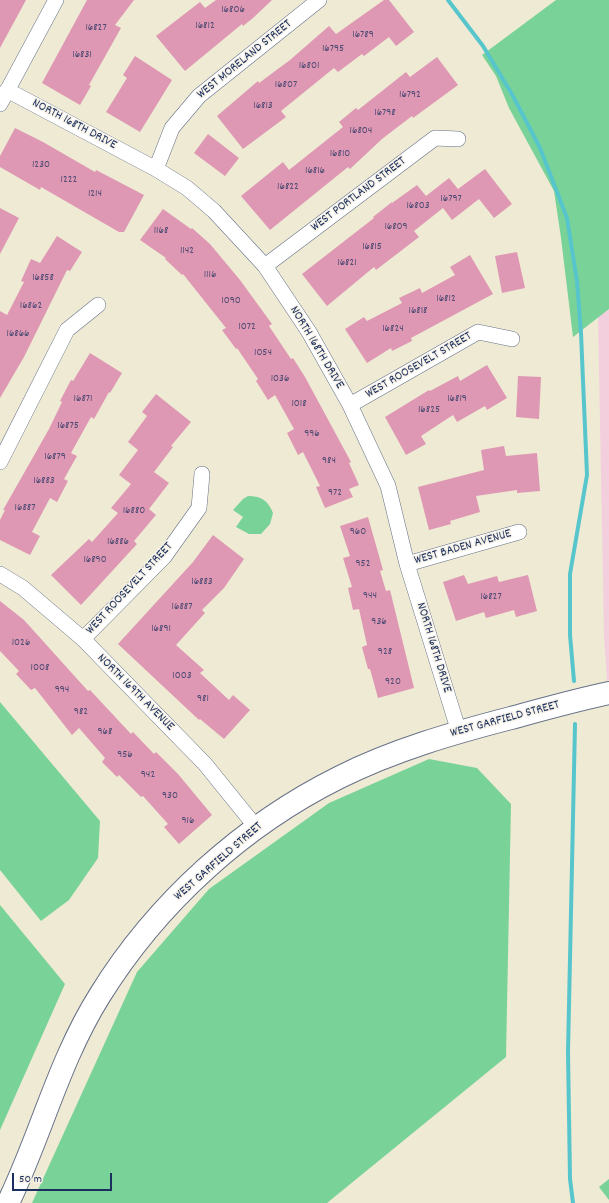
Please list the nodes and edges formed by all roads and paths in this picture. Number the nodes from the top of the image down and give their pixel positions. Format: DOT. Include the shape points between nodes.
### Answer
graph roads {
  1 [pos="56,0"];
  2 [pos="319,0"];
  3 [pos="7,90"];
  4 [pos="0,104"];
  5 [pos="458,139"];
  6 [pos="156,169"];
  7 [pos="265,266"];
  8 [pos="98,305"];
  9 [pos="512,339"];
  10 [pos="350,405"];
  11 [pos="0,462"];
  12 [pos="202,474"];
  13 [pos="519,532"];
  14 [pos="407,564"];
  15 [pos="0,574"];
  16 [pos="83,639"];
  17 [pos="609,693"];
  18 [pos="459,732"];
  19 [pos="256,827"];
  20 [pos="8,1203"];
  1 -- 3 [label="street"];
  2 -- 6 [label="street, WEST MORELAND STREET" via="198,96 172,128"];
  3 -- 4 [label="street"];
  3 -- 6 [label="street, NORTH 168TH DRIVE"];
  5 -- 7 [label="street, WEST PORTLAND STREET" via="435,138"];
  6 -- 7 [label="street, NORTH 168TH DRIVE" via="187,188 214,211"];
  7 -- 10 [label="street, NORTH 168TH DRIVE" via="309,332"];
  8 -- 11 [label="street" via="67,330"];
  9 -- 10 [label="street, WEST ROOSEVELT STREET" via="478,332"];
  10 -- 14 [label="street, NORTH 168TH DRIVE" via="388,486"];
  12 -- 16 [label="street, WEST ROOSEVELT STREET" via="199,508 164,556"];
  13 -- 14 [label="street, WEST BADEN AVENUE"];
  14 -- 18 [label="street, NORTH 168TH DRIVE"];
  15 -- 16 [label="street, NORTH 169TH AVENUE" via="23,588"];
  16 -- 19 [label="street, NORTH 169TH AVENUE" via="205,764"];
  17 -- 18 [label="street, WEST GARFIELD STREET"];
  18 -- 19 [label="street, WEST GARFIELD STREET" via="397,752 340,777 294,802"];
  19 -- 20 [label="street, WEST GARFIELD STREET" via="200,875 147,930 99,996 61,1071"];
}
